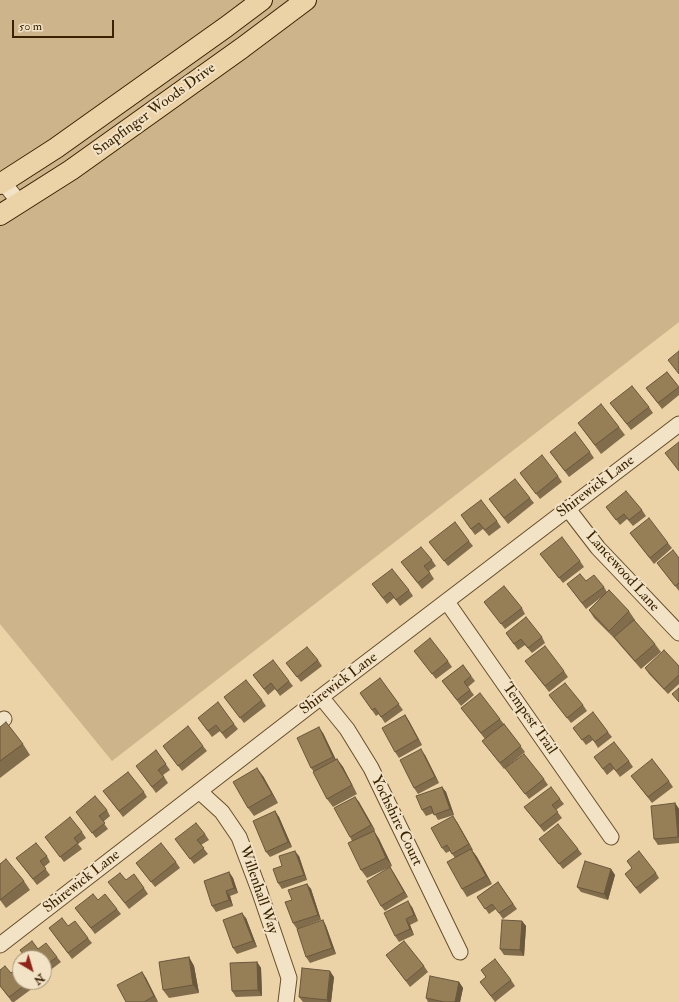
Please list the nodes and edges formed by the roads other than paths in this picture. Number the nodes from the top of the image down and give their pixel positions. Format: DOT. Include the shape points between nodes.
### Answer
graph roads {
  1 [pos="262,0"];
  2 [pos="306,0"];
  3 [pos="1,183"];
  4 [pos="19,202"];
  5 [pos="0,215"];
  6 [pos="679,424"];
  7 [pos="568,509"];
  8 [pos="447,602"];
  9 [pos="679,633"];
  10 [pos="322,697"];
  11 [pos="199,791"];
  12 [pos="612,837"];
  13 [pos="0,945"];
  14 [pos="460,952"];
  15 [pos="286,1002"];
  1 -- 3 [label="main road, Snapfinger Woods Drive" via="56,148"];
  2 -- 4 [label="main road, Snapfinger Woods Drive" via="71,170"];
  3 -- 4 [label="street"];
  4 -- 5 [label="main road, Snapfinger Woods Drive"];
  6 -- 7 [label="street, Shirewick Lane"];
  7 -- 8 [label="street, Shirewick Lane"];
  7 -- 9 [label="street, Lancewood Lane" via="598,548"];
  8 -- 10 [label="street, Shirewick Lane"];
  8 -- 12 [label="street, Tempest Trail"];
  10 -- 11 [label="street, Shirewick Lane"];
  10 -- 14 [label="street, Yochshire Court" via="347,730 370,768"];
  11 -- 13 [label="street, Shirewick Lane"];
  11 -- 15 [label="street, Willenhall Way" via="222,812 239,837 289,978"];
}
